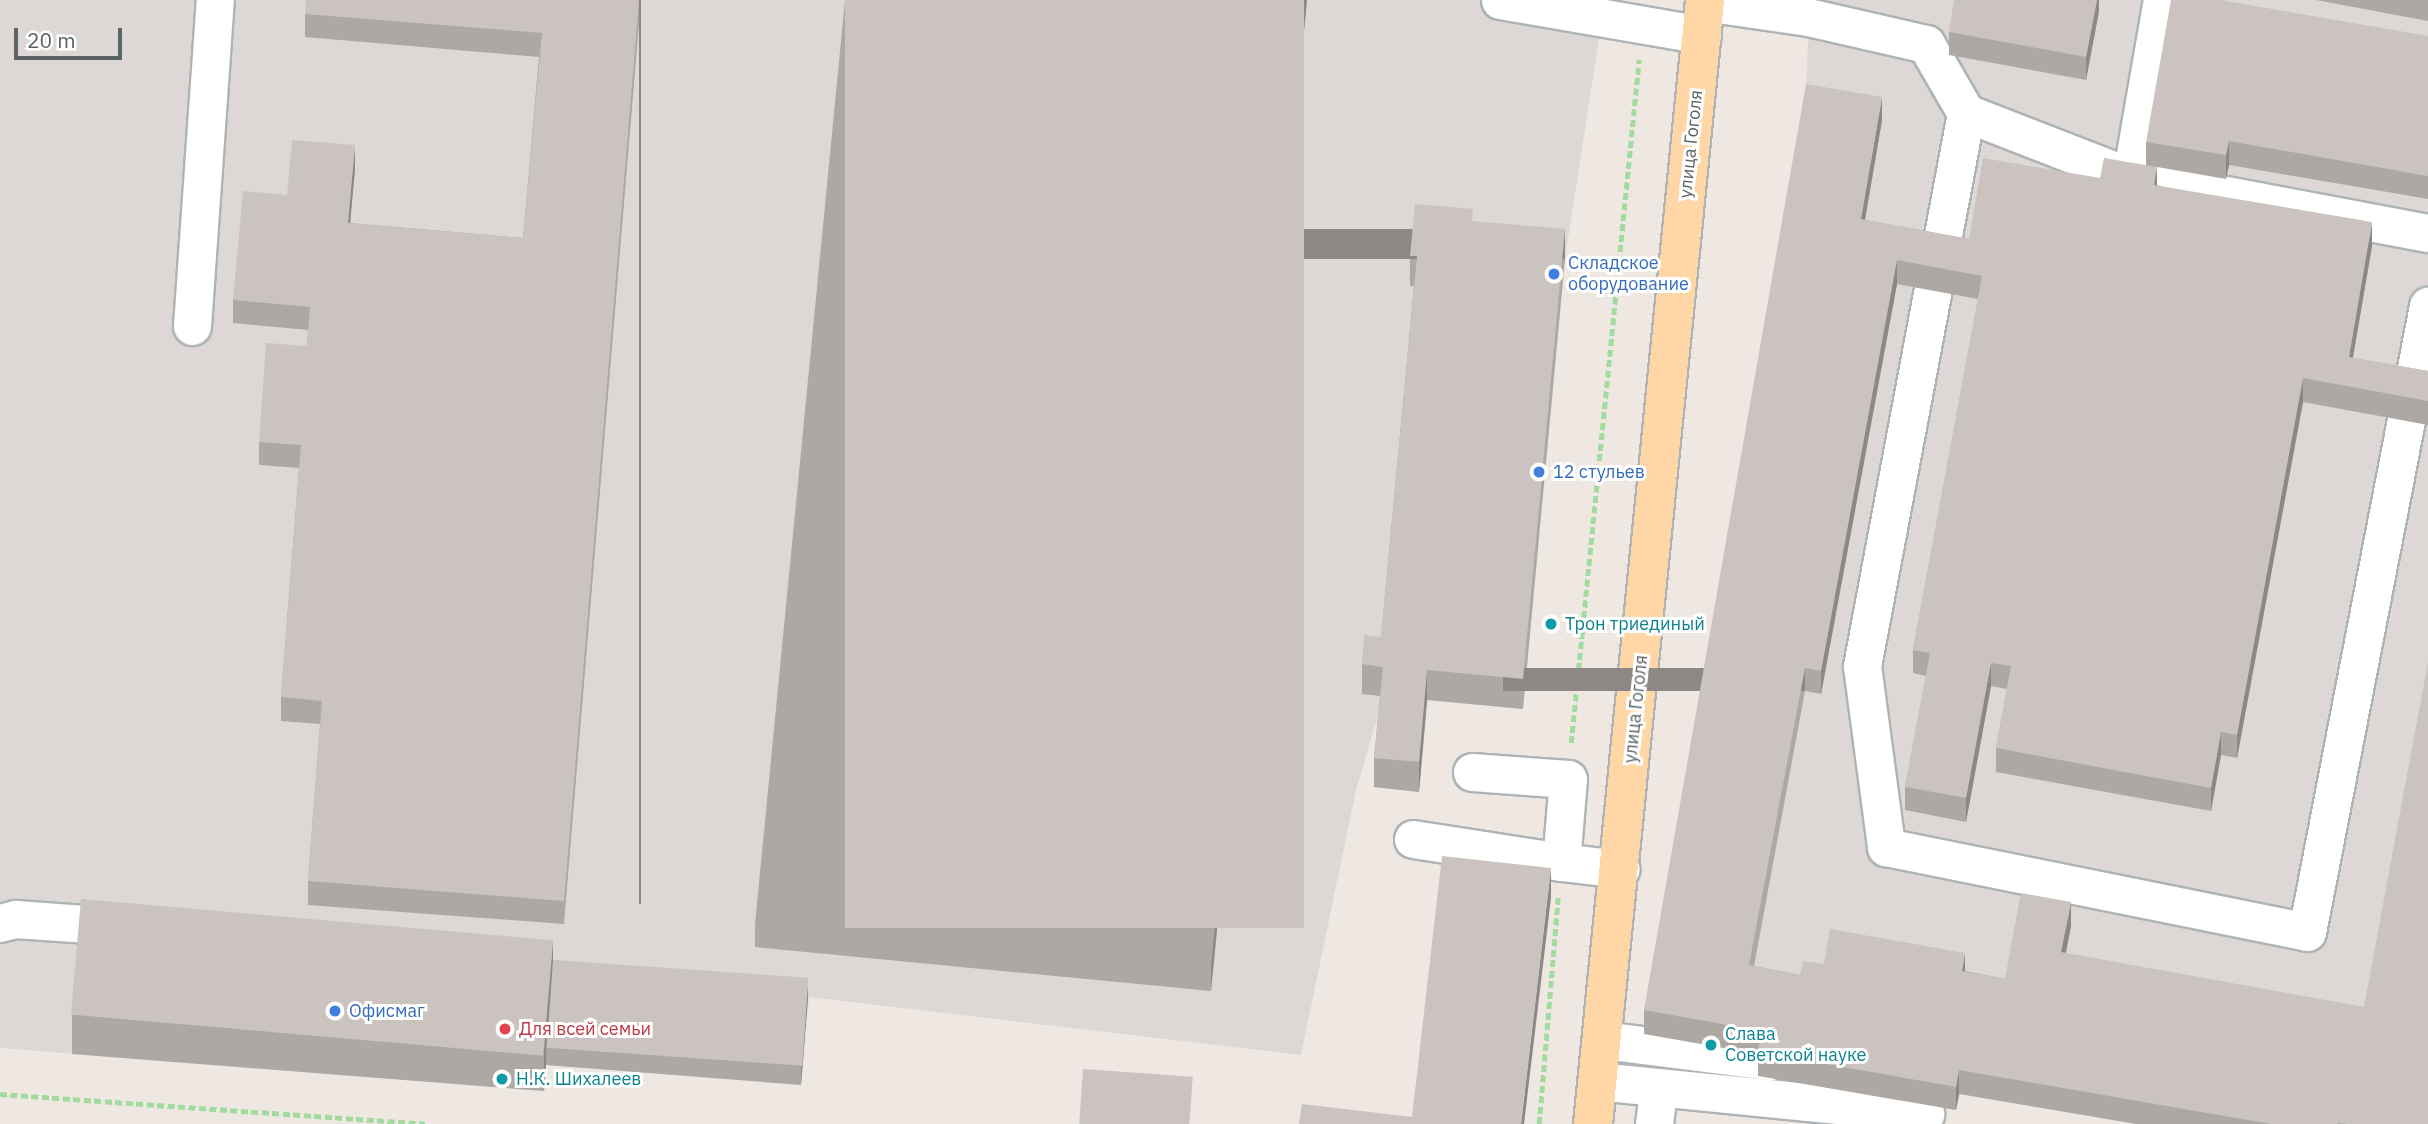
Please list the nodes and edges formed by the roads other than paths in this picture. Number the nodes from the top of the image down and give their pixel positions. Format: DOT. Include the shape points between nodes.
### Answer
graph roads {
  1 [pos="215,0"];
  2 [pos="1500,0"];
  3 [pos="2162,0"];
  4 [pos="1704,12"];
  5 [pos="1966,113"];
  6 [pos="2131,177"];
  7 [pos="2428,233"];
  8 [pos="2428,306"];
  9 [pos="192,326"];
  10 [pos="1472,772"];
  11 [pos="1413,839"];
  12 [pos="1561,862"];
  13 [pos="1621,869"];
  14 [pos="0,923"];
  15 [pos="168,930"];
  16 [pos="1603,1040"];
  17 [pos="1770,1061"];
  18 [pos="1597,1081"];
  19 [pos="1656,1107"];
  20 [pos="1925,1114"];
  21 [pos="1593,1124"];
  1 -- 9 [label="lane"];
  2 -- 4 [label="lane" via="1642,26"];
  3 -- 6 [label="lane"];
  4 -- 5 [label="lane" via="1808,17 1926,44"];
  4 -- 13 [label="main road, улица Гоголя"];
  5 -- 6 [label="lane"];
  5 -- 8 [label="lane" via="1862,666 1886,847 2307,932"];
  6 -- 7 [label="lane"];
  10 -- 12 [label="lane" via="1568,779"];
  11 -- 12 [label="lane"];
  12 -- 13 [label="lane"];
  13 -- 16 [label="main road, улица Гоголя"];
  14 -- 15 [label="lane" via="15,919"];
  16 -- 17 [label="lane"];
  16 -- 18 [label="main road, улица Гоголя"];
  18 -- 19 [label="lane"];
  18 -- 21 [label="main road, улица Гоголя"];
  19 -- 20 [label="lane" via="1812,1100"];
}
